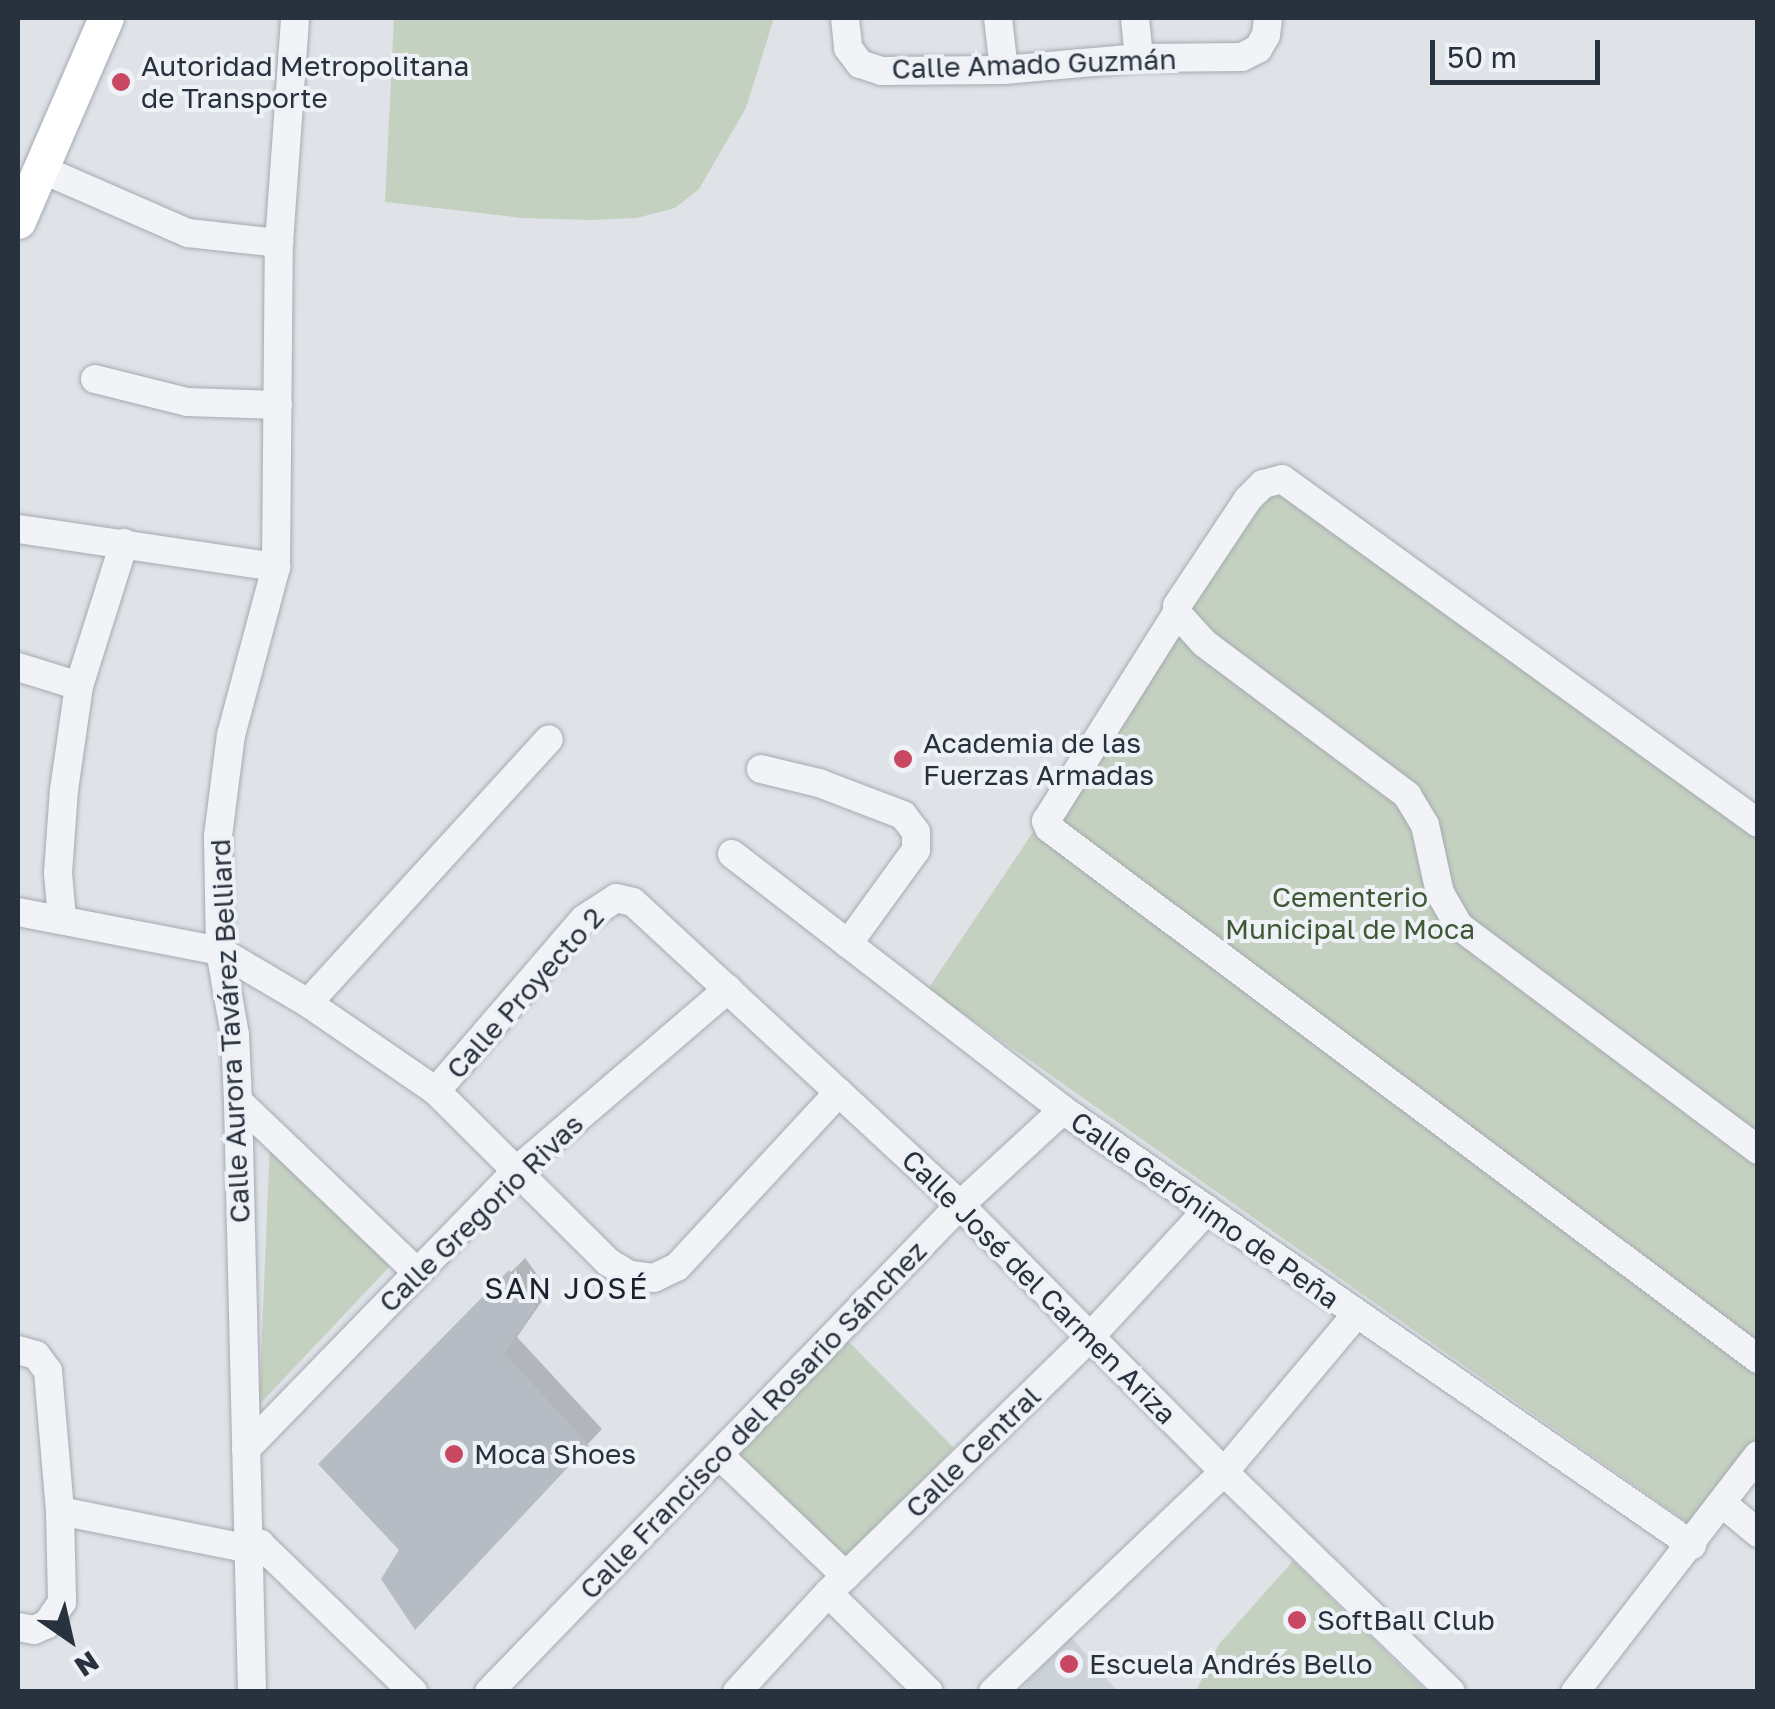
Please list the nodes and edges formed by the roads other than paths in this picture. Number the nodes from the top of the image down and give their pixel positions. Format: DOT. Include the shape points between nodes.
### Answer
graph roads {
  1 [pos="106,18"];
  2 [pos="295,18"];
  3 [pos="844,18"];
  4 [pos="998,18"];
  5 [pos="1135,18"];
  6 [pos="1268,18"];
  7 [pos="1139,58"];
  8 [pos="1004,70"];
  9 [pos="39,168"];
  10 [pos="18,221"];
  11 [pos="279,243"];
  12 [pos="95,378"];
  13 [pos="278,405"];
  14 [pos="21,526"];
  15 [pos="124,543"];
  16 [pos="276,567"];
  17 [pos="1177,613"];
  18 [pos="18,667"];
  19 [pos="79,686"];
  20 [pos="550,739"];
  21 [pos="761,769"];
  22 [pos="1758,822"];
  23 [pos="732,854"];
  24 [pos="616,898"];
  25 [pos="18,912"];
  26 [pos="62,918"];
  27 [pos="848,944"];
  28 [pos="220,952"];
  29 [pos="728,989"];
  30 [pos="308,1003"];
  31 [pos="436,1092"];
  32 [pos="840,1092"];
  33 [pos="238,1101"];
  34 [pos="1063,1110"];
  35 [pos="1758,1150"];
  36 [pos="517,1170"];
  37 [pos="960,1204"];
  38 [pos="1207,1210"];
  39 [pos="417,1272"];
  40 [pos="1355,1316"];
  41 [pos="1090,1337"];
  42 [pos="18,1350"];
  43 [pos="1758,1360"];
  44 [pos="246,1449"];
  45 [pos="720,1456"];
  46 [pos="1758,1456"];
  47 [pos="1224,1472"];
  48 [pos="1722,1503"];
  49 [pos="60,1511"];
  50 [pos="1758,1533"];
  51 [pos="1692,1545"];
  52 [pos="246,1548"];
  53 [pos="837,1584"];
  54 [pos="18,1627"];
  55 [pos="252,1692"];
  56 [pos="413,1692"];
  57 [pos="490,1692"];
  58 [pos="738,1692"];
  59 [pos="928,1692"];
  60 [pos="993,1692"];
  61 [pos="1452,1692"];
  62 [pos="1575,1692"];
  1 -- 9 [label="main road"];
  2 -- 11 [label="street, Calle Aurora Tavárez Belliard"];
  3 -- 8 [label="street, Calle Amado Guzmán" via="848,48 860,64 882,71"];
  4 -- 8 [label="street"];
  5 -- 7 [label="street"];
  6 -- 7 [label="street, Calle Amado Guzmán" via="1258,49 1242,57"];
  7 -- 8 [label="street, Calle Amado Guzmán"];
  9 -- 10 [label="main road"];
  9 -- 11 [label="street" via="188,233"];
  11 -- 13 [label="street, Calle Aurora Tavárez Belliard"];
  12 -- 13 [label="street" via="187,402"];
  13 -- 16 [label="street, Calle Aurora Tavárez Belliard"];
  14 -- 15 [label="street"];
  15 -- 16 [label="street"];
  15 -- 19 [label="street"];
  16 -- 28 [label="street, Calle Aurora Tavárez Belliard" via="222,786"];
  17 -- 22 [label="street" via="1248,499 1263,484 1282,479"];
  17 -- 35 [label="street" via="1204,643 1407,795 1425,826 1440,893 1459,926"];
  17 -- 43 [label="street" via="1046,821 1049,828"];
  18 -- 19 [label="street"];
  19 -- 26 [label="street" via="64,790"];
  20 -- 30 [label="street"];
  21 -- 27 [label="street" via="903,815 916,832 916,850"];
  23 -- 27 [label="street, Calle Gerónimo de Peña"];
  24 -- 29 [label="street, Calle José del Carmen Ariza" via="648,911"];
  24 -- 31 [label="street, Calle Proyecto 2" via="584,919"];
  25 -- 26 [label="street"];
  26 -- 28 [label="street"];
  27 -- 34 [label="street, Calle Gerónimo de Peña"];
  28 -- 30 [label="street"];
  28 -- 33 [label="street, Calle Aurora Tavárez Belliard"];
  29 -- 32 [label="street, Calle José del Carmen Ariza"];
  29 -- 36 [label="street, Calle Gregorio Rivas"];
  30 -- 31 [label="street"];
  31 -- 36 [label="street"];
  32 -- 36 [label="street" via="677,1266 654,1278 608,1262"];
  32 -- 37 [label="street, Calle José del Carmen Ariza"];
  33 -- 39 [label="street"];
  33 -- 44 [label="street, Calle Aurora Tavárez Belliard"];
  34 -- 37 [label="street, Calle Francisco del Rosario Sánchez"];
  34 -- 38 [label="street, Calle Gerónimo de Peña"];
  36 -- 39 [label="street, Calle Gregorio Rivas"];
  37 -- 41 [label="street, Calle José del Carmen Ariza"];
  37 -- 45 [label="street, Calle Francisco del Rosario Sánchez"];
  38 -- 40 [label="street, Calle Gerónimo de Peña"];
  38 -- 41 [label="street, Calle Central"];
  39 -- 44 [label="street, Calle Gregorio Rivas"];
  40 -- 47 [label="street"];
  40 -- 51 [label="street, Calle Gerónimo de Peña"];
  41 -- 47 [label="street, Calle José del Carmen Ariza"];
  41 -- 53 [label="street, Calle Central"];
  42 -- 49 [label="street" via="36,1355 48,1371"];
  44 -- 52 [label="street, Calle Aurora Tavárez Belliard"];
  45 -- 53 [label="street"];
  45 -- 57 [label="street, Calle Francisco del Rosario Sánchez"];
  46 -- 48 [label="street"];
  47 -- 60 [label="street"];
  47 -- 61 [label="street, Calle José del Carmen Ariza"];
  48 -- 50 [label="street"];
  48 -- 51 [label="street"];
  49 -- 52 [label="street"];
  49 -- 54 [label="street" via="62,1602 34,1630"];
  51 -- 62 [label="street"];
  52 -- 55 [label="street, Calle Aurora Tavárez Belliard"];
  52 -- 56 [label="street" via="260,1544 276,1555"];
  53 -- 58 [label="street, Calle Central"];
  53 -- 59 [label="street"];
}
